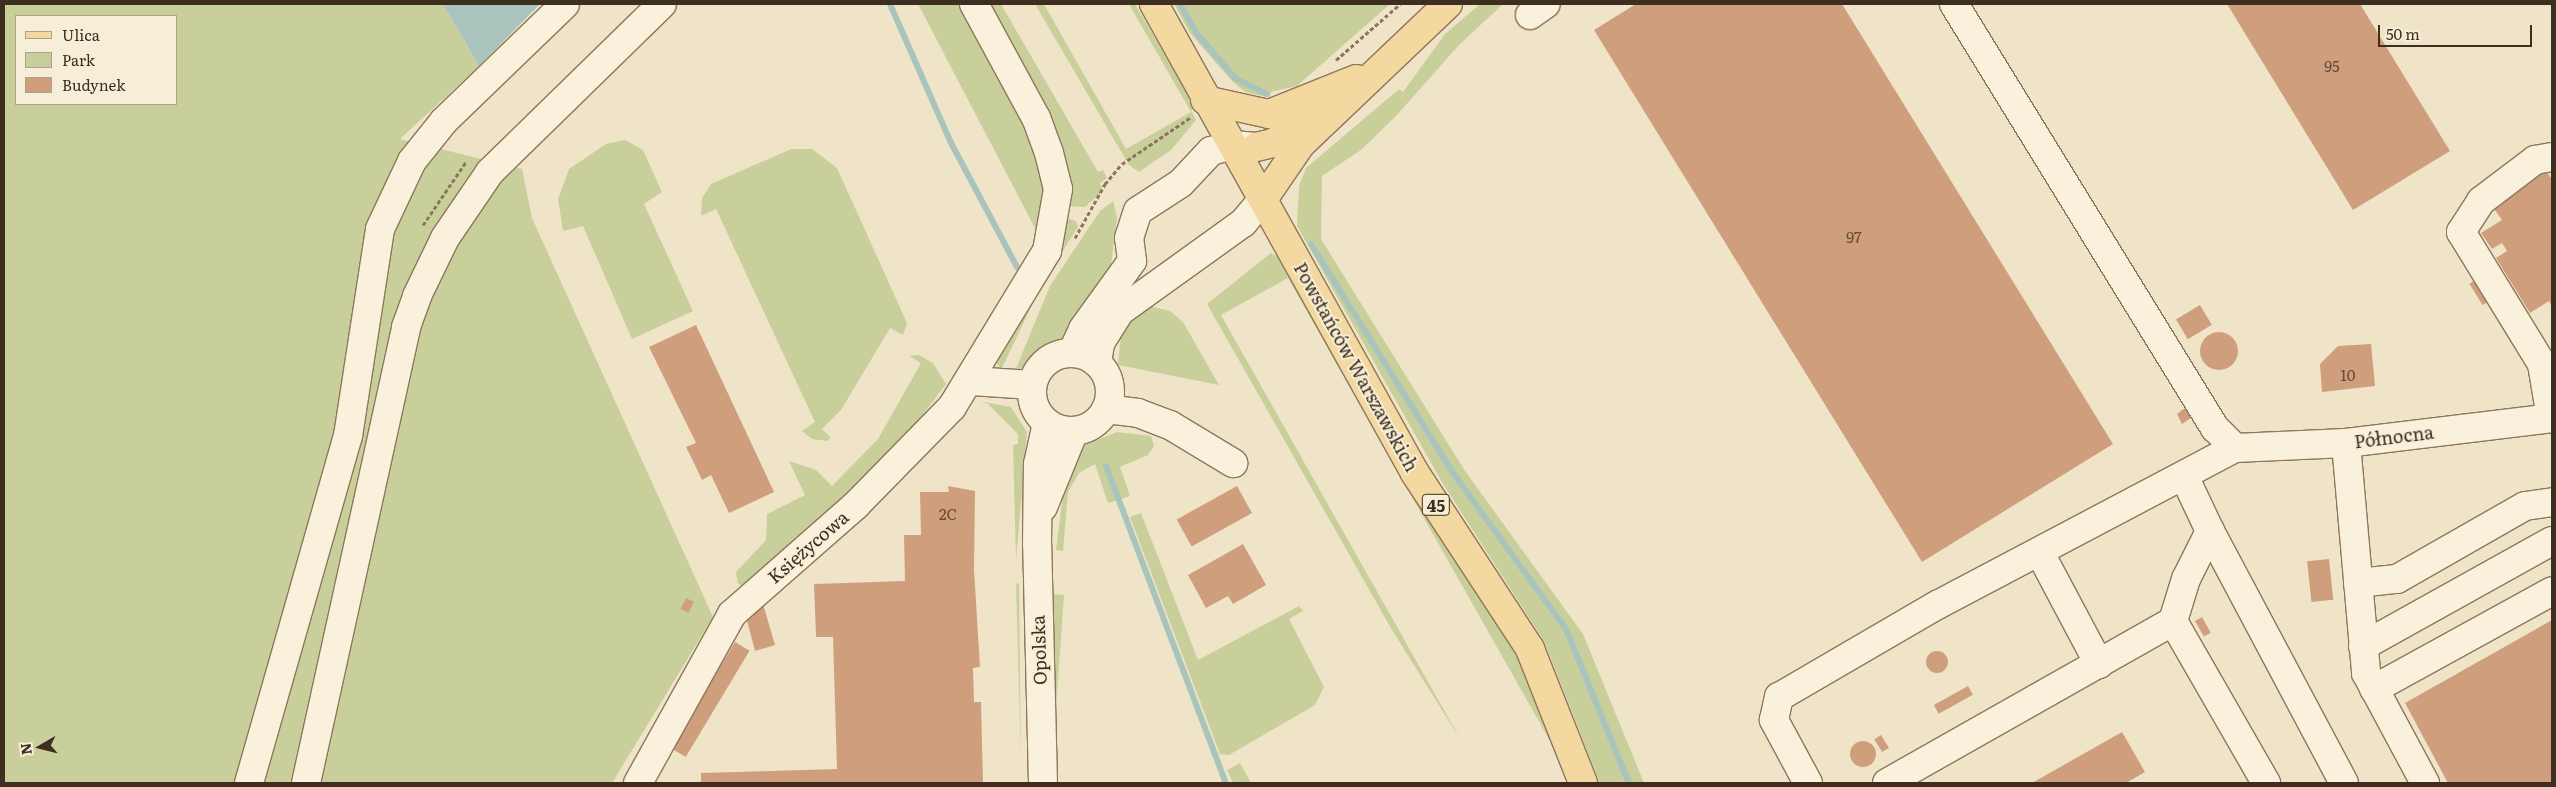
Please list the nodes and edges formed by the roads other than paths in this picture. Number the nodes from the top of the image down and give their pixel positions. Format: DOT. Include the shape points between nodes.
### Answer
graph roads {
  1 [pos="565,4"];
  2 [pos="662,4"];
  3 [pos="974,4"];
  4 [pos="1154,4"];
  5 [pos="1448,4"];
  6 [pos="1954,4"];
  7 [pos="1382,66"];
  8 [pos="1204,99"];
  9 [pos="1342,102"];
  10 [pos="1245,146"];
  11 [pos="2552,157"];
  12 [pos="1264,198"];
  13 [pos="1084,358"];
  14 [pos="971,381"];
  15 [pos="2548,381"];
  16 [pos="1032,385"];
  17 [pos="1106,409"];
  18 [pos="2551,418"];
  19 [pos="1047,423"];
  20 [pos="1074,431"];
  21 [pos="2346,443"];
  22 [pos="2235,448"];
  23 [pos="1233,463"];
  24 [pos="2184,476"];
  25 [pos="2552,502"];
  26 [pos="1038,517"];
  27 [pos="2210,531"];
  28 [pos="2552,541"];
  29 [pos="2040,553"];
  30 [pos="2358,583"];
  31 [pos="2552,591"];
  32 [pos="2173,621"];
  33 [pos="2363,646"];
  34 [pos="2099,664"];
  35 [pos="2374,689"];
  36 [pos="249,783"];
  37 [pos="306,783"];
  38 [pos="638,783"];
  39 [pos="1043,783"];
  40 [pos="1583,783"];
  41 [pos="1808,783"];
  42 [pos="1887,783"];
  43 [pos="2266,783"];
  44 [pos="2344,783"];
  45 [pos="2425,783"];
  1 -- 36 [label="street" via="444,121 412,161 380,229 348,436"];
  2 -- 37 [label="street" via="490,172 445,238 417,296 400,353"];
  3 -- 14 [label="street, Księżycowa" via="1036,118 1058,188 1047,251"];
  4 -- 8 [label="main road, Powstańców Warszawskich / 45"];
  5 -- 7 [label="main road"];
  6 -- 22 [label="street" via="2215,428"];
  7 -- 8 [label="main road" via="1309,101 1269,114"];
  7 -- 9 [label="main road"];
  8 -- 10 [label="main road, Powstańców Warszawskich / 45"];
  9 -- 10 [label="main road" via="1273,143"];
  9 -- 12 [label="main road" via="1301,144"];
  10 -- 12 [label="main road, Powstańców Warszawskich / 45"];
  10 -- 13 [label="street" via="1211,151 1180,183 1138,211 1129,238 1132,261 1083,329"];
  11 -- 15 [label="street" via="2535,160 2481,201 2460,232 2542,364"];
  12 -- 13 [label="street" via="1243,223 1119,312 1100,343"];
  12 -- 40 [label="main road, Powstańców Warszawskich / 45" via="1416,472 1530,649"];
  13 -- 16 [label="street" via="1042,365"];
  13 -- 17 [label="street" via="1108,380"];
  14 -- 16 [label="street"];
  14 -- 38 [label="street, Księżycowa" via="856,505 732,614"];
  15 -- 18 [label="street"];
  16 -- 19 [label="street" via="1034,406"];
  17 -- 20 [label="street" via="1093,425"];
  17 -- 23 [label="street" via="1138,413 1170,425"];
  18 -- 21 [label="street, Północna"];
  19 -- 20 [label="street"];
  19 -- 26 [label="street, Opolska" via="1038,464"];
  20 -- 26 [label="street, Opolska"];
  21 -- 22 [label="street, Północna"];
  21 -- 30 [label="street"];
  22 -- 24 [label="street"];
  24 -- 27 [label="street"];
  24 -- 29 [label="street"];
  25 -- 30 [label="street" via="2525,506 2397,579"];
  26 -- 39 [label="street, Opolska"];
  27 -- 32 [label="street" via="2186,579"];
  27 -- 44 [label="street"];
  28 -- 33 [label="street"];
  29 -- 34 [label="street"];
  29 -- 41 [label="street" via="1811,674 1779,697 1774,720"];
  30 -- 33 [label="street"];
  31 -- 35 [label="street"];
  32 -- 34 [label="street"];
  32 -- 43 [label="street"];
  33 -- 35 [label="street" via="2366,673"];
  34 -- 42 [label="street"];
  35 -- 45 [label="street"];
}
